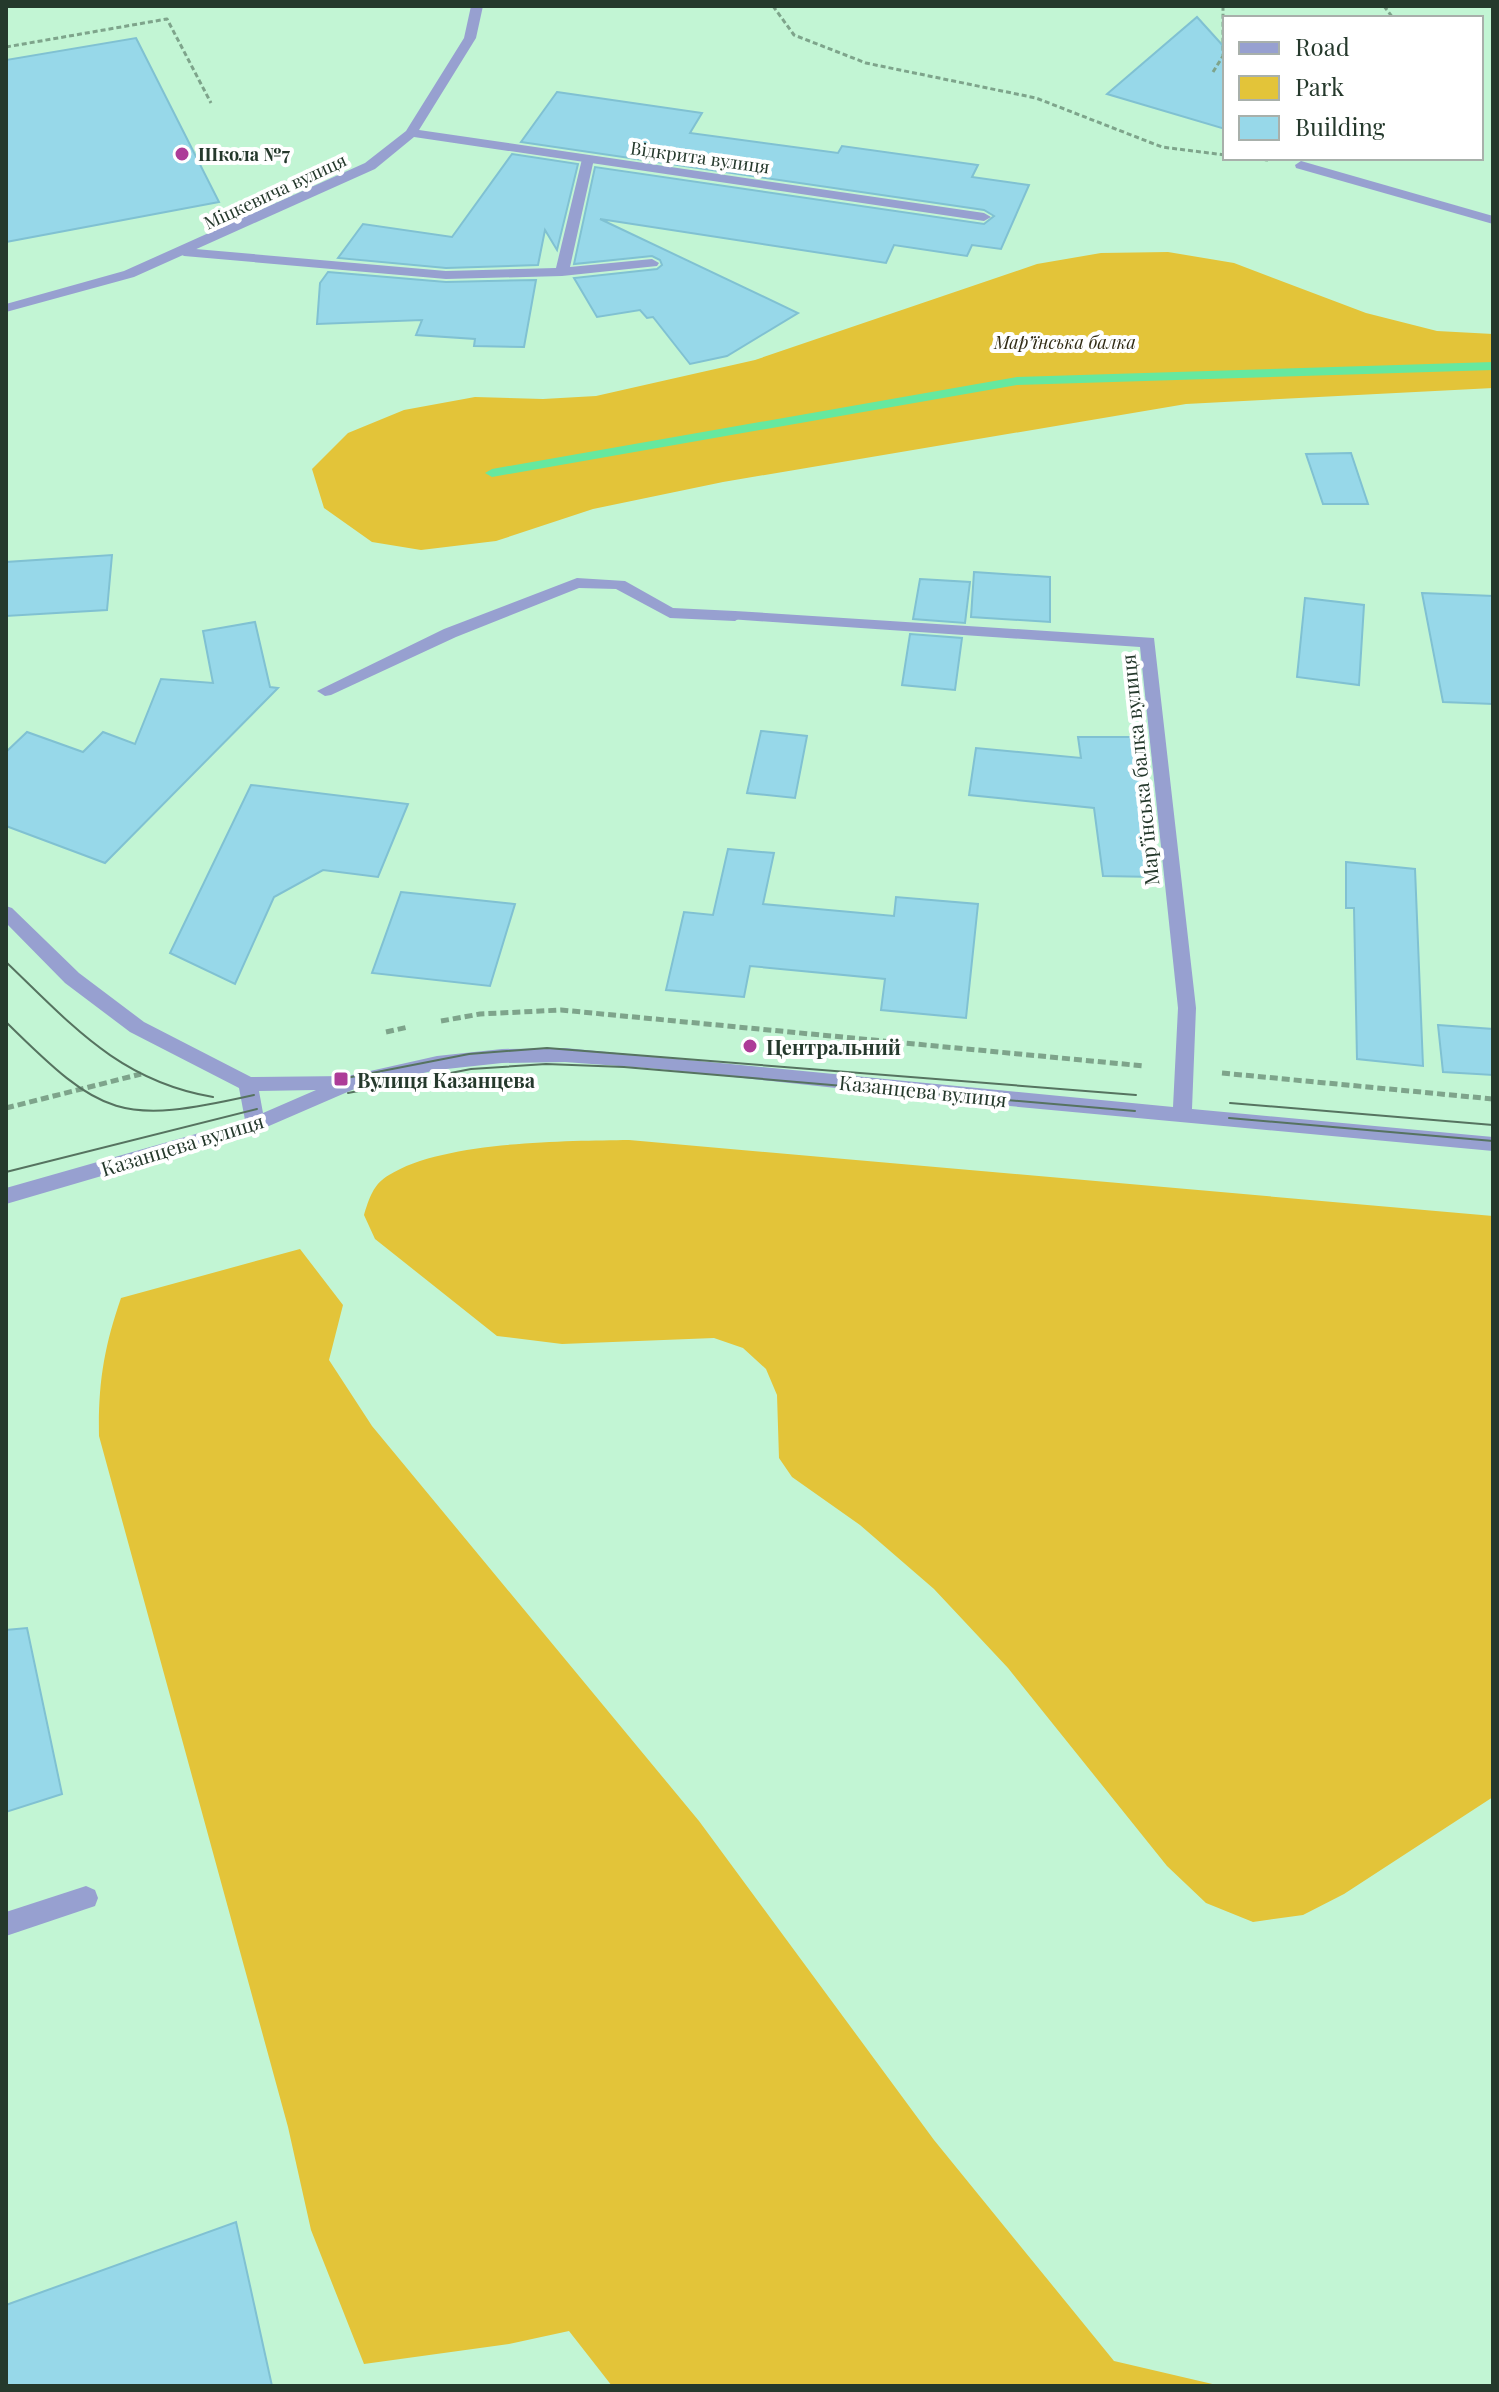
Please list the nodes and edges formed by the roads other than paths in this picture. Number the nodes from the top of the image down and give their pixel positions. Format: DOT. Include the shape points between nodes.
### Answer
graph roads {
  1 [pos="477,6"];
  2 [pos="411,133"];
  3 [pos="588,159"];
  4 [pos="1301,165"];
  5 [pos="984,217"];
  6 [pos="1493,220"];
  7 [pos="184,252"];
  8 [pos="652,263"];
  9 [pos="562,272"];
  10 [pos="6,308"];
  11 [pos="325,691"];
  12 [pos="6,912"];
  13 [pos="355,1081"];
  14 [pos="248,1084"];
  15 [pos="1182,1114"];
  16 [pos="255,1124"];
  17 [pos="1493,1144"];
  18 [pos="6,1196"];
  19 [pos="86,1898"];
  20 [pos="6,1924"];
  1 -- 2 [label="street, Міцкевича вулиця" via="470,38"];
  2 -- 3 [label="street, Відкрита вулиця"];
  2 -- 7 [label="street, Міцкевича вулиця" via="352,176"];
  3 -- 5 [label="street, Відкрита вулиця"];
  3 -- 9 [label="street"];
  4 -- 6 [label="street"];
  7 -- 9 [label="street" via="446,275"];
  7 -- 10 [label="street, Міцкевича вулиця" via="100,284"];
  8 -- 9 [label="street"];
  11 -- 15 [label="street, Мар’їнська балка вулиця" via="450,633 577,583 619,584 670,613 1148,642 1187,1008"];
  12 -- 14 [label="street, Казанцева вулиця" via="72,978 137,1027"];
  13 -- 14 [label="street, Казанцева вулиця"];
  13 -- 15 [label="street, Казанцева вулиця" via="437,1063 565,1055"];
  13 -- 16 [label="street, Казанцева вулиця"];
  14 -- 16 [label="street"];
  15 -- 17 [label="street, Казанцева вулиця"];
  16 -- 18 [label="street, Казанцева вулиця"];
  19 -- 20 [label="street"];
}
